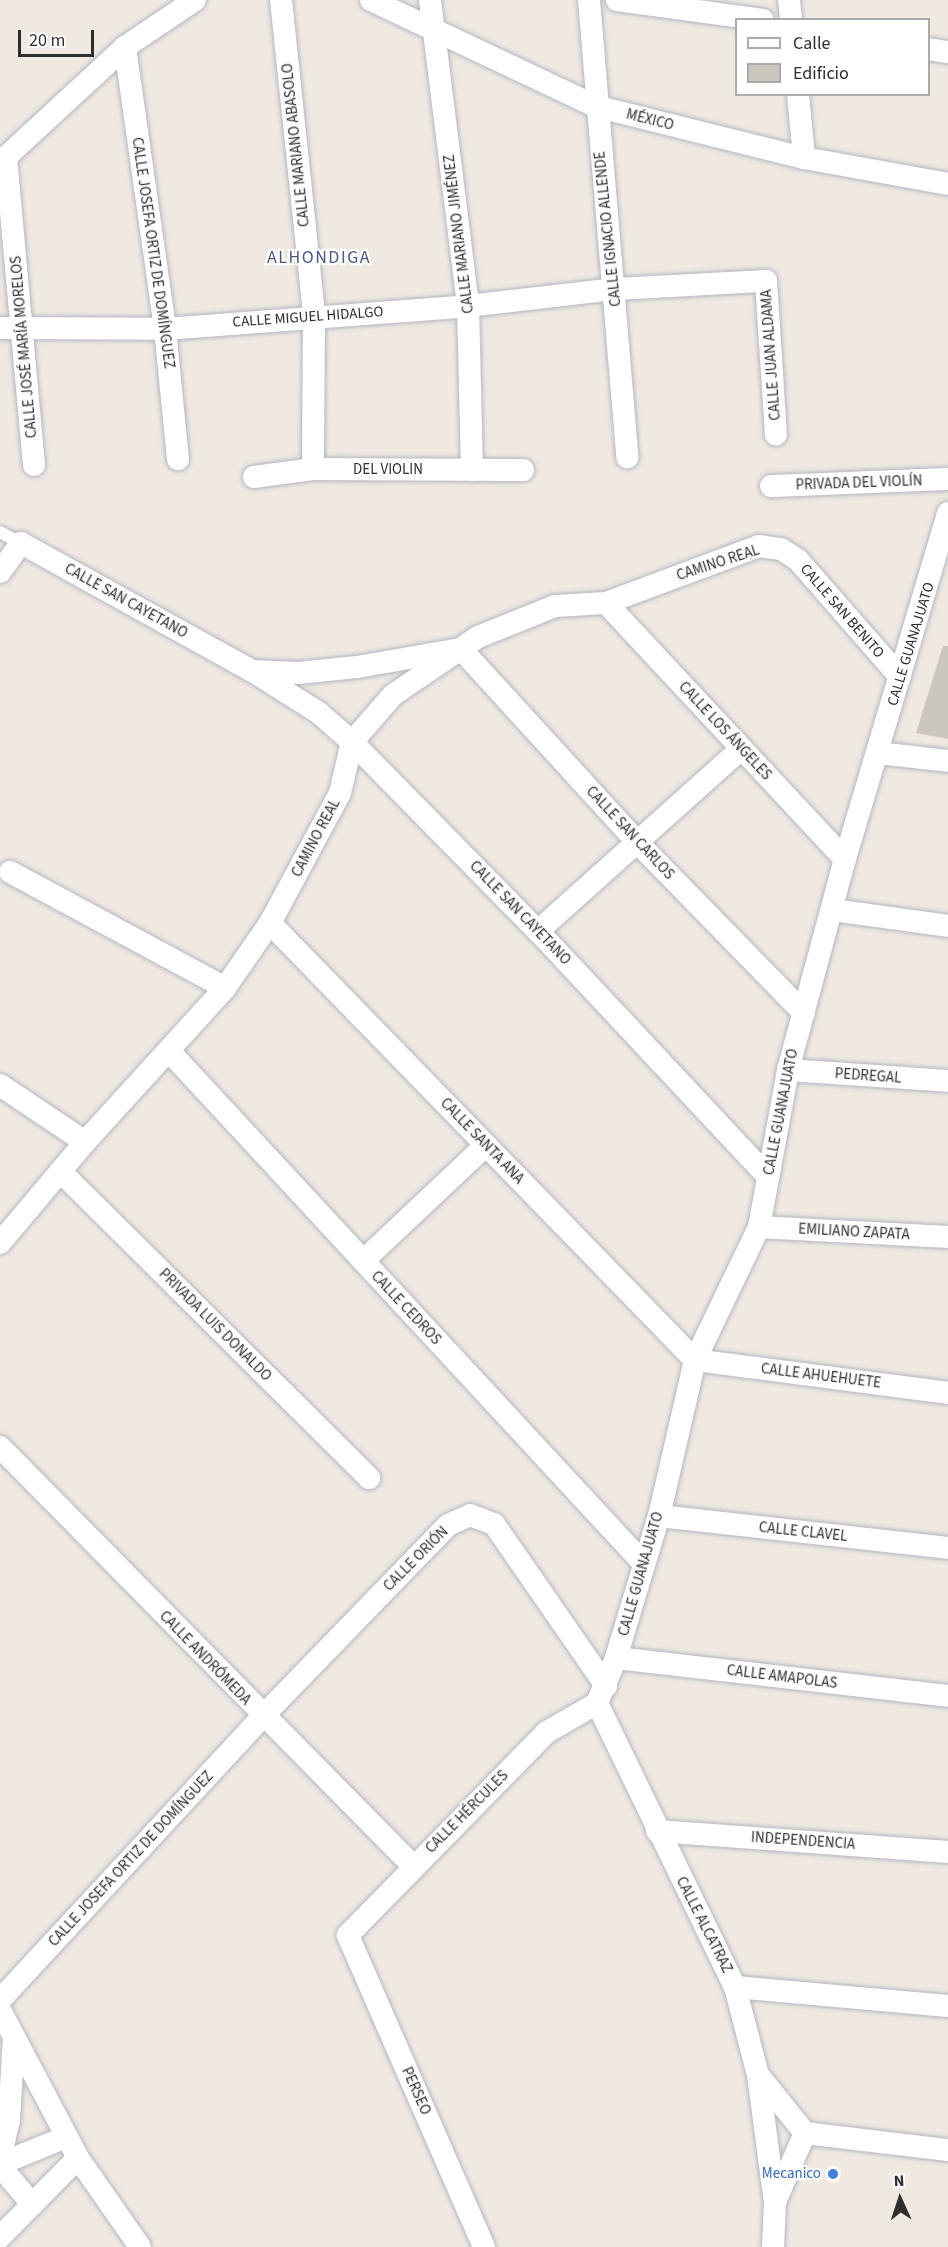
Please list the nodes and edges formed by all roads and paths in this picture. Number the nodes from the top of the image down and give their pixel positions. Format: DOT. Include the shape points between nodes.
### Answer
graph roads {
  1 [pos="195,0"];
  2 [pos="281,0"];
  3 [pos="371,0"];
  4 [pos="430,0"];
  5 [pos="589,0"];
  6 [pos="616,0"];
  7 [pos="789,0"];
  8 [pos="748,18"];
  9 [pos="791,18"];
  10 [pos="434,28"];
  11 [pos="126,47"];
  12 [pos="930,49"];
  13 [pos="948,52"];
  14 [pos="798,96"];
  15 [pos="595,106"];
  16 [pos="804,158"];
  17 [pos="948,184"];
  18 [pos="616,289"];
  19 [pos="468,306"];
  20 [pos="314,316"];
  21 [pos="23,327"];
  22 [pos="0,328"];
  23 [pos="165,329"];
  24 [pos="776,435"];
  25 [pos="627,457"];
  26 [pos="178,459"];
  27 [pos="34,465"];
  28 [pos="313,470"];
  29 [pos="472,470"];
  30 [pos="523,470"];
  31 [pos="254,477"];
  32 [pos="948,479"];
  33 [pos="771,486"];
  34 [pos="948,513"];
  35 [pos="0,532"];
  36 [pos="21,543"];
  37 [pos="781,549"];
  38 [pos="0,572"];
  39 [pos="606,603"];
  40 [pos="461,649"];
  41 [pos="252,671"];
  42 [pos="900,677"];
  43 [pos="352,742"];
  44 [pos="741,749"];
  45 [pos="878,753"];
  46 [pos="948,761"];
  47 [pos="637,842"];
  48 [pos="844,859"];
  49 [pos="10,872"];
  50 [pos="833,910"];
  51 [pos="270,923"];
  52 [pos="948,926"];
  53 [pos="538,931"];
  54 [pos="225,988"];
  55 [pos="804,1013"];
  56 [pos="169,1051"];
  57 [pos="788,1070"];
  58 [pos="948,1081"];
  59 [pos="0,1085"];
  60 [pos="85,1142"];
  61 [pos="486,1145"];
  62 [pos="62,1173"];
  63 [pos="768,1177"];
  64 [pos="759,1227"];
  65 [pos="948,1237"];
  66 [pos="0,1243"];
  67 [pos="363,1261"];
  68 [pos="695,1360"];
  69 [pos="948,1393"];
  70 [pos="0,1447"];
  71 [pos="369,1478"];
  72 [pos="658,1516"];
  73 [pos="948,1548"];
  74 [pos="644,1564"];
  75 [pos="616,1658"];
  76 [pos="601,1694"];
  77 [pos="948,1696"];
  78 [pos="262,1717"];
  79 [pos="657,1830"];
  80 [pos="948,1852"];
  81 [pos="413,1866"];
  82 [pos="348,1935"];
  83 [pos="735,1987"];
  84 [pos="0,2000"];
  85 [pos="948,2006"];
  86 [pos="0,2010"];
  87 [pos="14,2037"];
  88 [pos="758,2075"];
  89 [pos="805,2133"];
  90 [pos="66,2137"];
  91 [pos="948,2150"];
  92 [pos="78,2158"];
  93 [pos="0,2159"];
  94 [pos="0,2165"];
  95 [pos="775,2202"];
  96 [pos="32,2204"];
  97 [pos="0,2237"];
  98 [pos="140,2247"];
  99 [pos="484,2247"];
  100 [pos="773,2247"];
  1 -- 11 [label="street"];
  2 -- 20 [label="street, CALLE MARIANO ABASOLO"];
  3 -- 10 [label="street, MÉXICO"];
  4 -- 10 [label="street, CALLE MARIANO JIMÉNEZ"];
  5 -- 15 [label="street, CALLE IGNACIO ALLENDE"];
  6 -- 8 [label="street"];
  7 -- 9 [label="street"];
  10 -- 15 [label="street, MÉXICO"];
  10 -- 19 [label="street, CALLE MARIANO JIMÉNEZ"];
  11 -- 21 [label="street, CALLE JOSÉ MARÍA MORELOS" via="6,157"];
  11 -- 23 [label="street, CALLE JOSEFA ORTIZ DE DOMÍNGUEZ"];
  12 -- 13 [label="street"];
  14 -- 16 [label="street"];
  15 -- 16 [label="street, MÉXICO"];
  15 -- 18 [label="street, CALLE IGNACIO ALLENDE"];
  16 -- 17 [label="street, MÉXICO"];
  18 -- 19 [label="street, CALLE MIGUEL HIDALGO"];
  18 -- 24 [label="street, CALLE JUAN ALDAMA" via="766,281"];
  18 -- 25 [label="street, CALLE IGNACIO ALLENDE"];
  19 -- 20 [label="street, CALLE MIGUEL HIDALGO"];
  19 -- 29 [label="street, CALLE MARIANO JIMÉNEZ"];
  20 -- 23 [label="street, CALLE MIGUEL HIDALGO"];
  20 -- 28 [label="street, CALLE MARIANO ABASOLO"];
  21 -- 22 [label="street, CALLE MIGUEL HIDALGO"];
  21 -- 23 [label="street, CALLE MIGUEL HIDALGO"];
  21 -- 27 [label="street, CALLE JOSÉ MARÍA MORELOS"];
  23 -- 26 [label="street, CALLE JOSEFA ORTIZ DE DOMÍNGUEZ"];
  28 -- 29 [label="street, DEL VIOLIN"];
  28 -- 31 [label="street, DEL VIOLIN"];
  29 -- 30 [label="street, DEL VIOLIN"];
  32 -- 33 [label="street, PRIVADA DEL VIOLÍN"];
  34 -- 42 [label="street, CALLE GUANAJUATO"];
  35 -- 36 [label="lane, CALLE SAN CAYETANO"];
  36 -- 38 [label="street"];
  36 -- 41 [label="street, CALLE SAN CAYETANO"];
  37 -- 39 [label="street, CAMINO REAL" via="759,546"];
  37 -- 42 [label="street, CALLE SAN BENITO" via="798,560"];
  39 -- 40 [label="street, CAMINO REAL" via="555,606 504,623"];
  39 -- 44 [label="street, CALLE LOS ÁNGELES"];
  40 -- 41 [label="street, CALLE SAN CAYETANO" via="357,667 298,673"];
  40 -- 43 [label="street, CAMINO REAL" via="393,695"];
  40 -- 47 [label="street, CALLE SAN CARLOS"];
  41 -- 43 [label="street, CALLE SAN CAYETANO" via="319,713"];
  42 -- 45 [label="street, CALLE GUANAJUATO"];
  43 -- 51 [label="street, CAMINO REAL" via="340,794"];
  43 -- 53 [label="street, CALLE SAN CAYETANO"];
  44 -- 47 [label="street"];
  44 -- 48 [label="street, CALLE LOS ÁNGELES"];
  45 -- 46 [label="street"];
  45 -- 48 [label="street, CALLE GUANAJUATO"];
  47 -- 53 [label="street"];
  47 -- 55 [label="street, CALLE SAN CARLOS"];
  48 -- 50 [label="street, CALLE GUANAJUATO"];
  49 -- 54 [label="street"];
  50 -- 52 [label="street"];
  50 -- 55 [label="street, CALLE GUANAJUATO"];
  51 -- 54 [label="street, CAMINO REAL"];
  51 -- 61 [label="street, CALLE SANTA ANA"];
  53 -- 63 [label="street, CALLE SAN CAYETANO"];
  54 -- 56 [label="street, CAMINO REAL"];
  55 -- 57 [label="street, CALLE GUANAJUATO"];
  56 -- 60 [label="street, CAMINO REAL"];
  56 -- 67 [label="street, CALLE CEDROS"];
  57 -- 58 [label="street, PEDREGAL"];
  57 -- 63 [label="street, CALLE GUANAJUATO"];
  59 -- 60 [label="street"];
  60 -- 62 [label="street, CAMINO REAL"];
  61 -- 67 [label="street"];
  61 -- 68 [label="street, CALLE SANTA ANA"];
  62 -- 66 [label="street, CAMINO REAL"];
  62 -- 71 [label="street, PRIVADA LUIS DONALDO"];
  63 -- 64 [label="street, CALLE GUANAJUATO"];
  64 -- 65 [label="street, EMILIANO ZAPATA"];
  64 -- 68 [label="street, CALLE GUANAJUATO"];
  67 -- 74 [label="street, CALLE CEDROS"];
  68 -- 69 [label="street, CALLE AHUEHUETE"];
  68 -- 72 [label="street, CALLE GUANAJUATO"];
  70 -- 78 [label="street, CALLE ANDRÓMEDA"];
  72 -- 73 [label="street, CALLE CLAVEL"];
  72 -- 74 [label="street, CALLE GUANAJUATO"];
  74 -- 75 [label="street, CALLE GUANAJUATO"];
  75 -- 76 [label="street, CALLE GUANAJUATO"];
  75 -- 77 [label="street, CALLE AMAPOLAS"];
  76 -- 78 [label="street, CALLE ORIÓN" via="494,1524 470,1515 448,1525"];
  76 -- 79 [label="street, CALLE ALCATRAZ"];
  76 -- 81 [label="street, CALLE HÉRCULES" via="547,1732"];
  78 -- 81 [label="street, CALLE ANDRÓMEDA"];
  78 -- 84 [label="street, CALLE JOSEFA ORTIZ DE DOMÍNGUEZ"];
  79 -- 80 [label="street, INDEPENDENCIA"];
  79 -- 83 [label="street, CALLE ALCATRAZ"];
  81 -- 82 [label="street, CALLE HÉRCULES"];
  82 -- 99 [label="street, PERSEO"];
  83 -- 85 [label="street, CALLE ALCATRAZ"];
  83 -- 88 [label="street"];
  86 -- 87 [label="street"];
  87 -- 90 [label="street"];
  87 -- 93 [label="street" via="9,2120"];
  88 -- 89 [label="street"];
  88 -- 95 [label="street"];
  89 -- 91 [label="street"];
  89 -- 95 [label="street"];
  90 -- 92 [label="street"];
  90 -- 94 [label="street"];
  92 -- 96 [label="street"];
  92 -- 98 [label="street"];
  94 -- 96 [label="street"];
  95 -- 100 [label="street"];
  96 -- 97 [label="street"];
}
